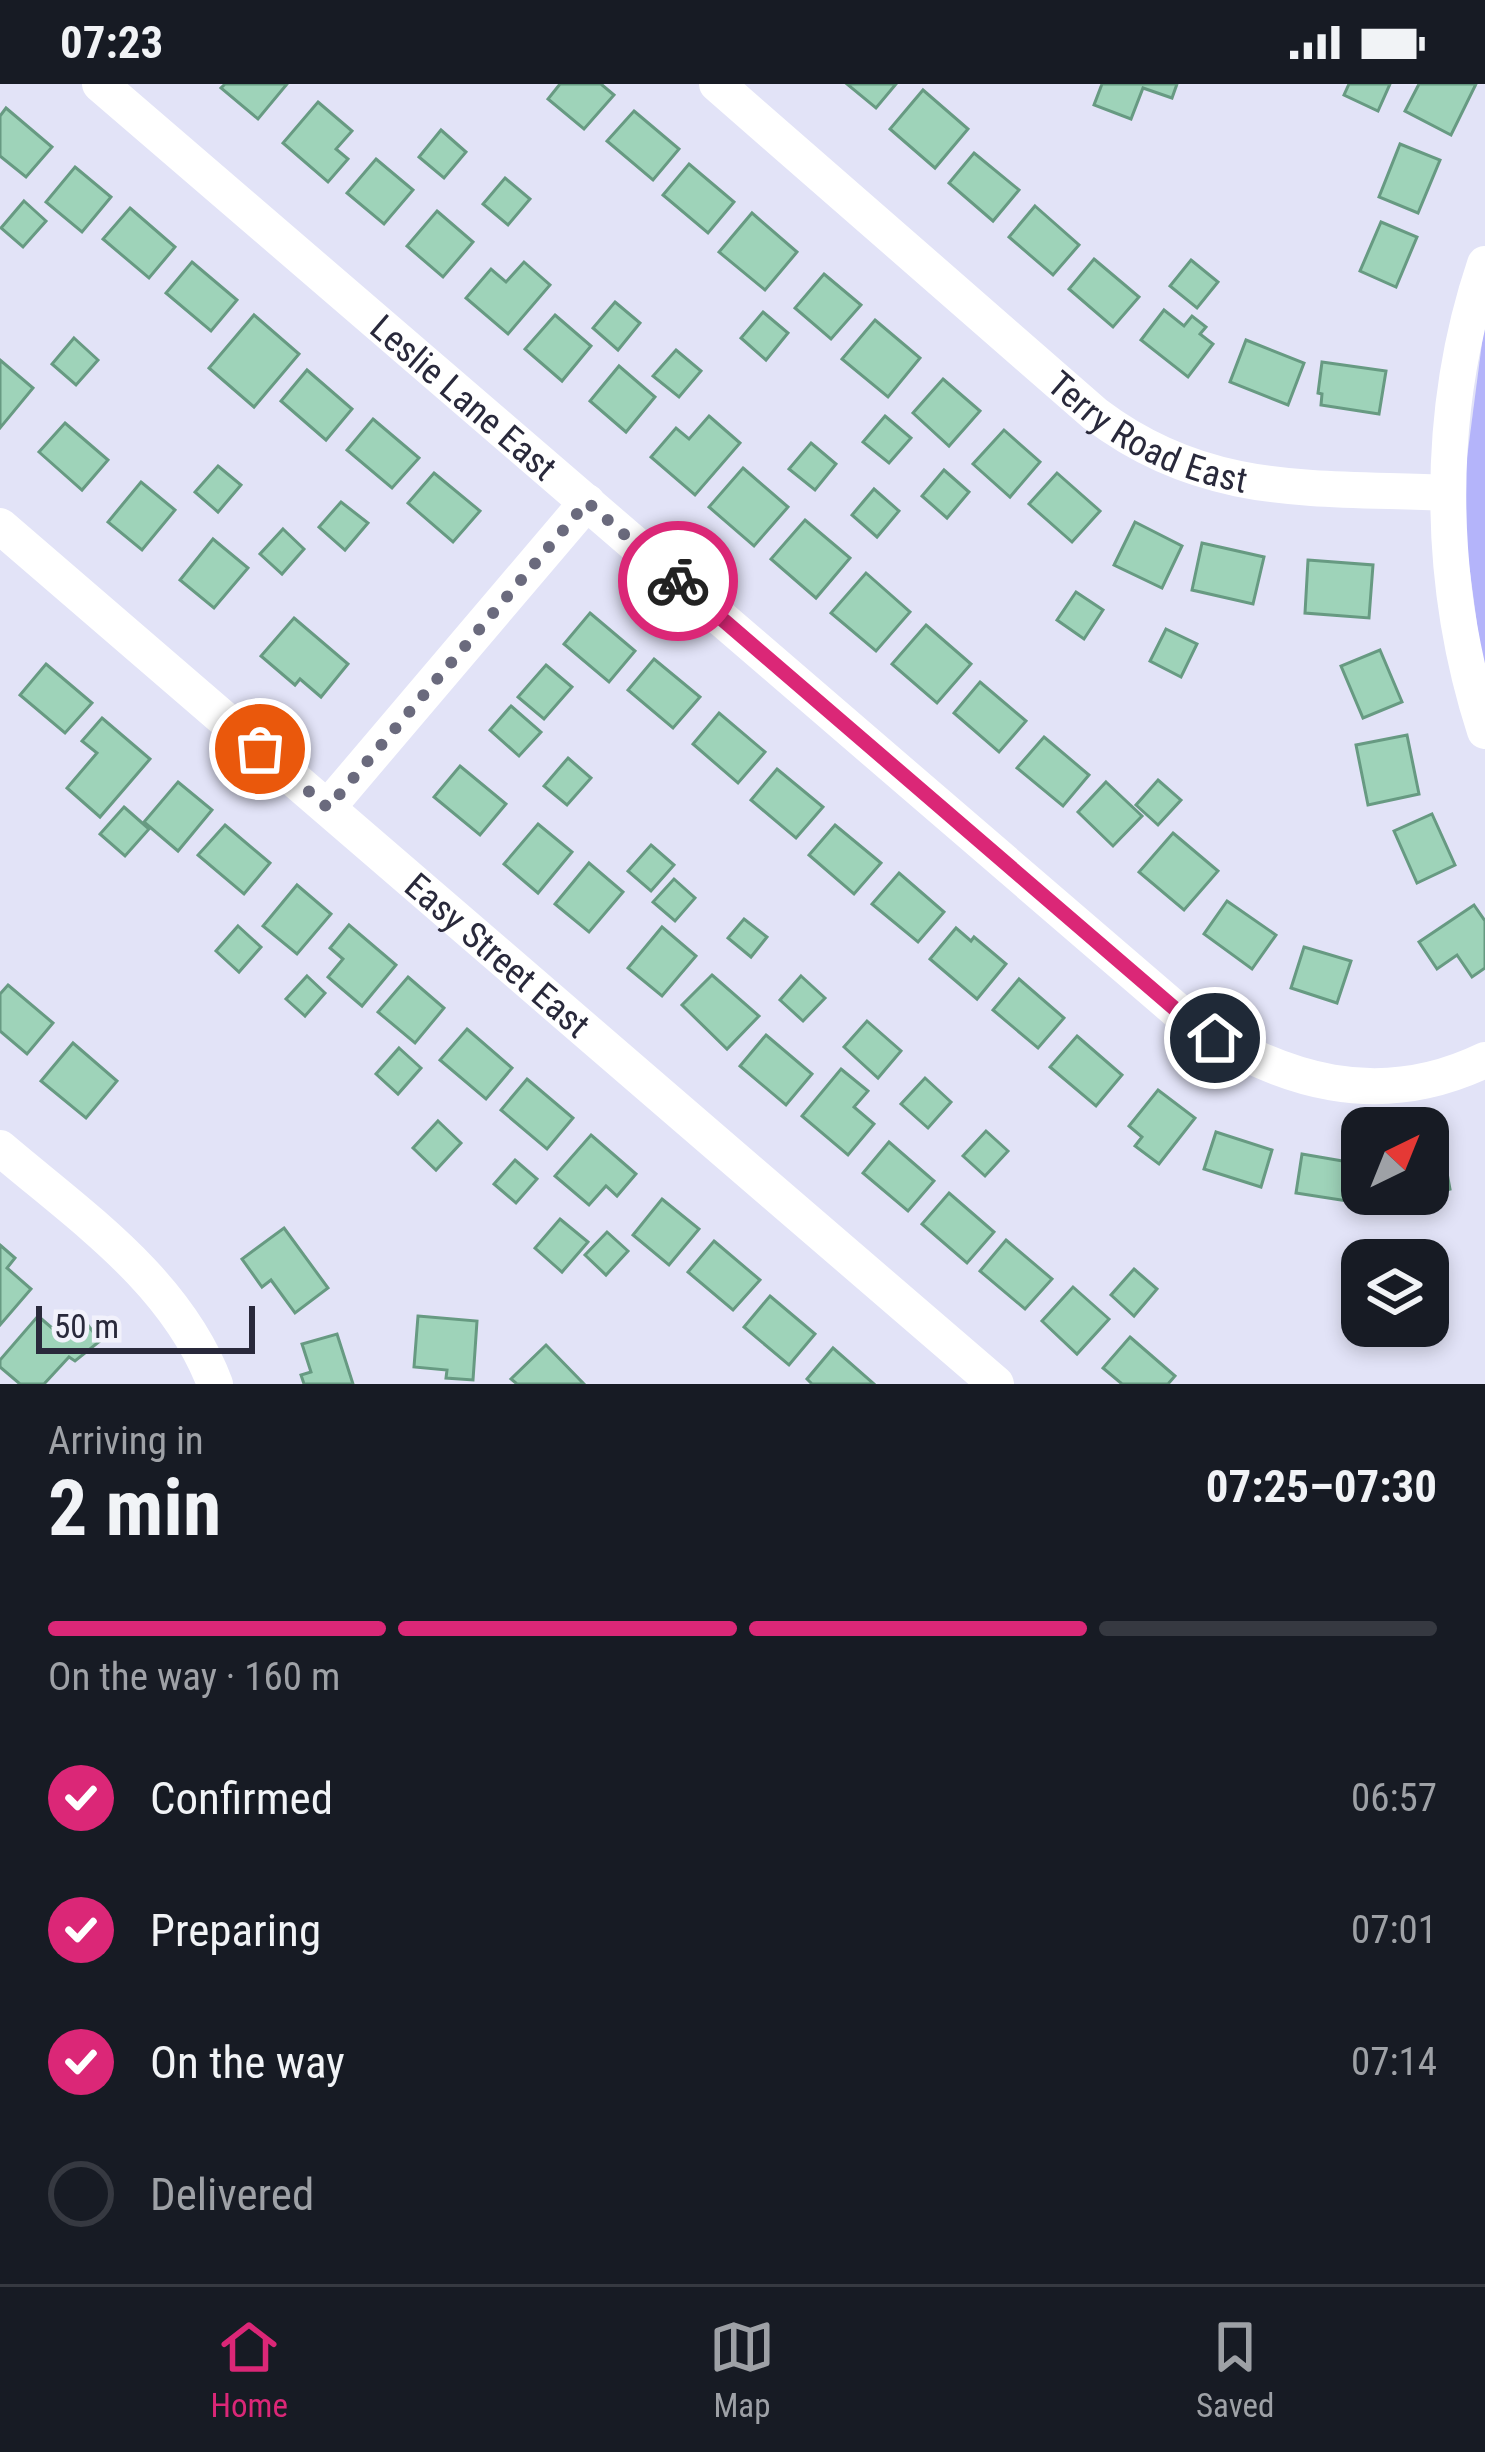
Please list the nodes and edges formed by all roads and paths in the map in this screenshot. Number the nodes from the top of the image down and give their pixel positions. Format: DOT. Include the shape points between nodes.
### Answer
graph roads {
  1 [pos="100,84"];
  2 [pos="717,84"];
  3 [pos="1485,264"];
  4 [pos="1448,493"];
  5 [pos="587,502"];
  6 [pos="0,526"];
  7 [pos="1485,731"];
  8 [pos="328,808"];
  9 [pos="1485,1060"];
  10 [pos="0,1148"];
  11 [pos="214,1384"];
  12 [pos="996,1384"];
  1 -- 5 [label="street, Leslie Lane East"];
  2 -- 4 [label="street, Terry Road East" via="1095,414 1143,447 1249,482"];
  3 -- 4 [label="street" via="1453,408"];
  4 -- 7 [label="street" via="1455,601"];
  5 -- 8 [label="street"];
  5 -- 9 [label="street, Leslie Lane East" via="1189,1021 1240,1054 1321,1081 1401,1087"];
  6 -- 8 [label="street, Easy Street East"];
  8 -- 12 [label="street, Easy Street East"];
  10 -- 11 [label="street" via="153,1282"];
}
